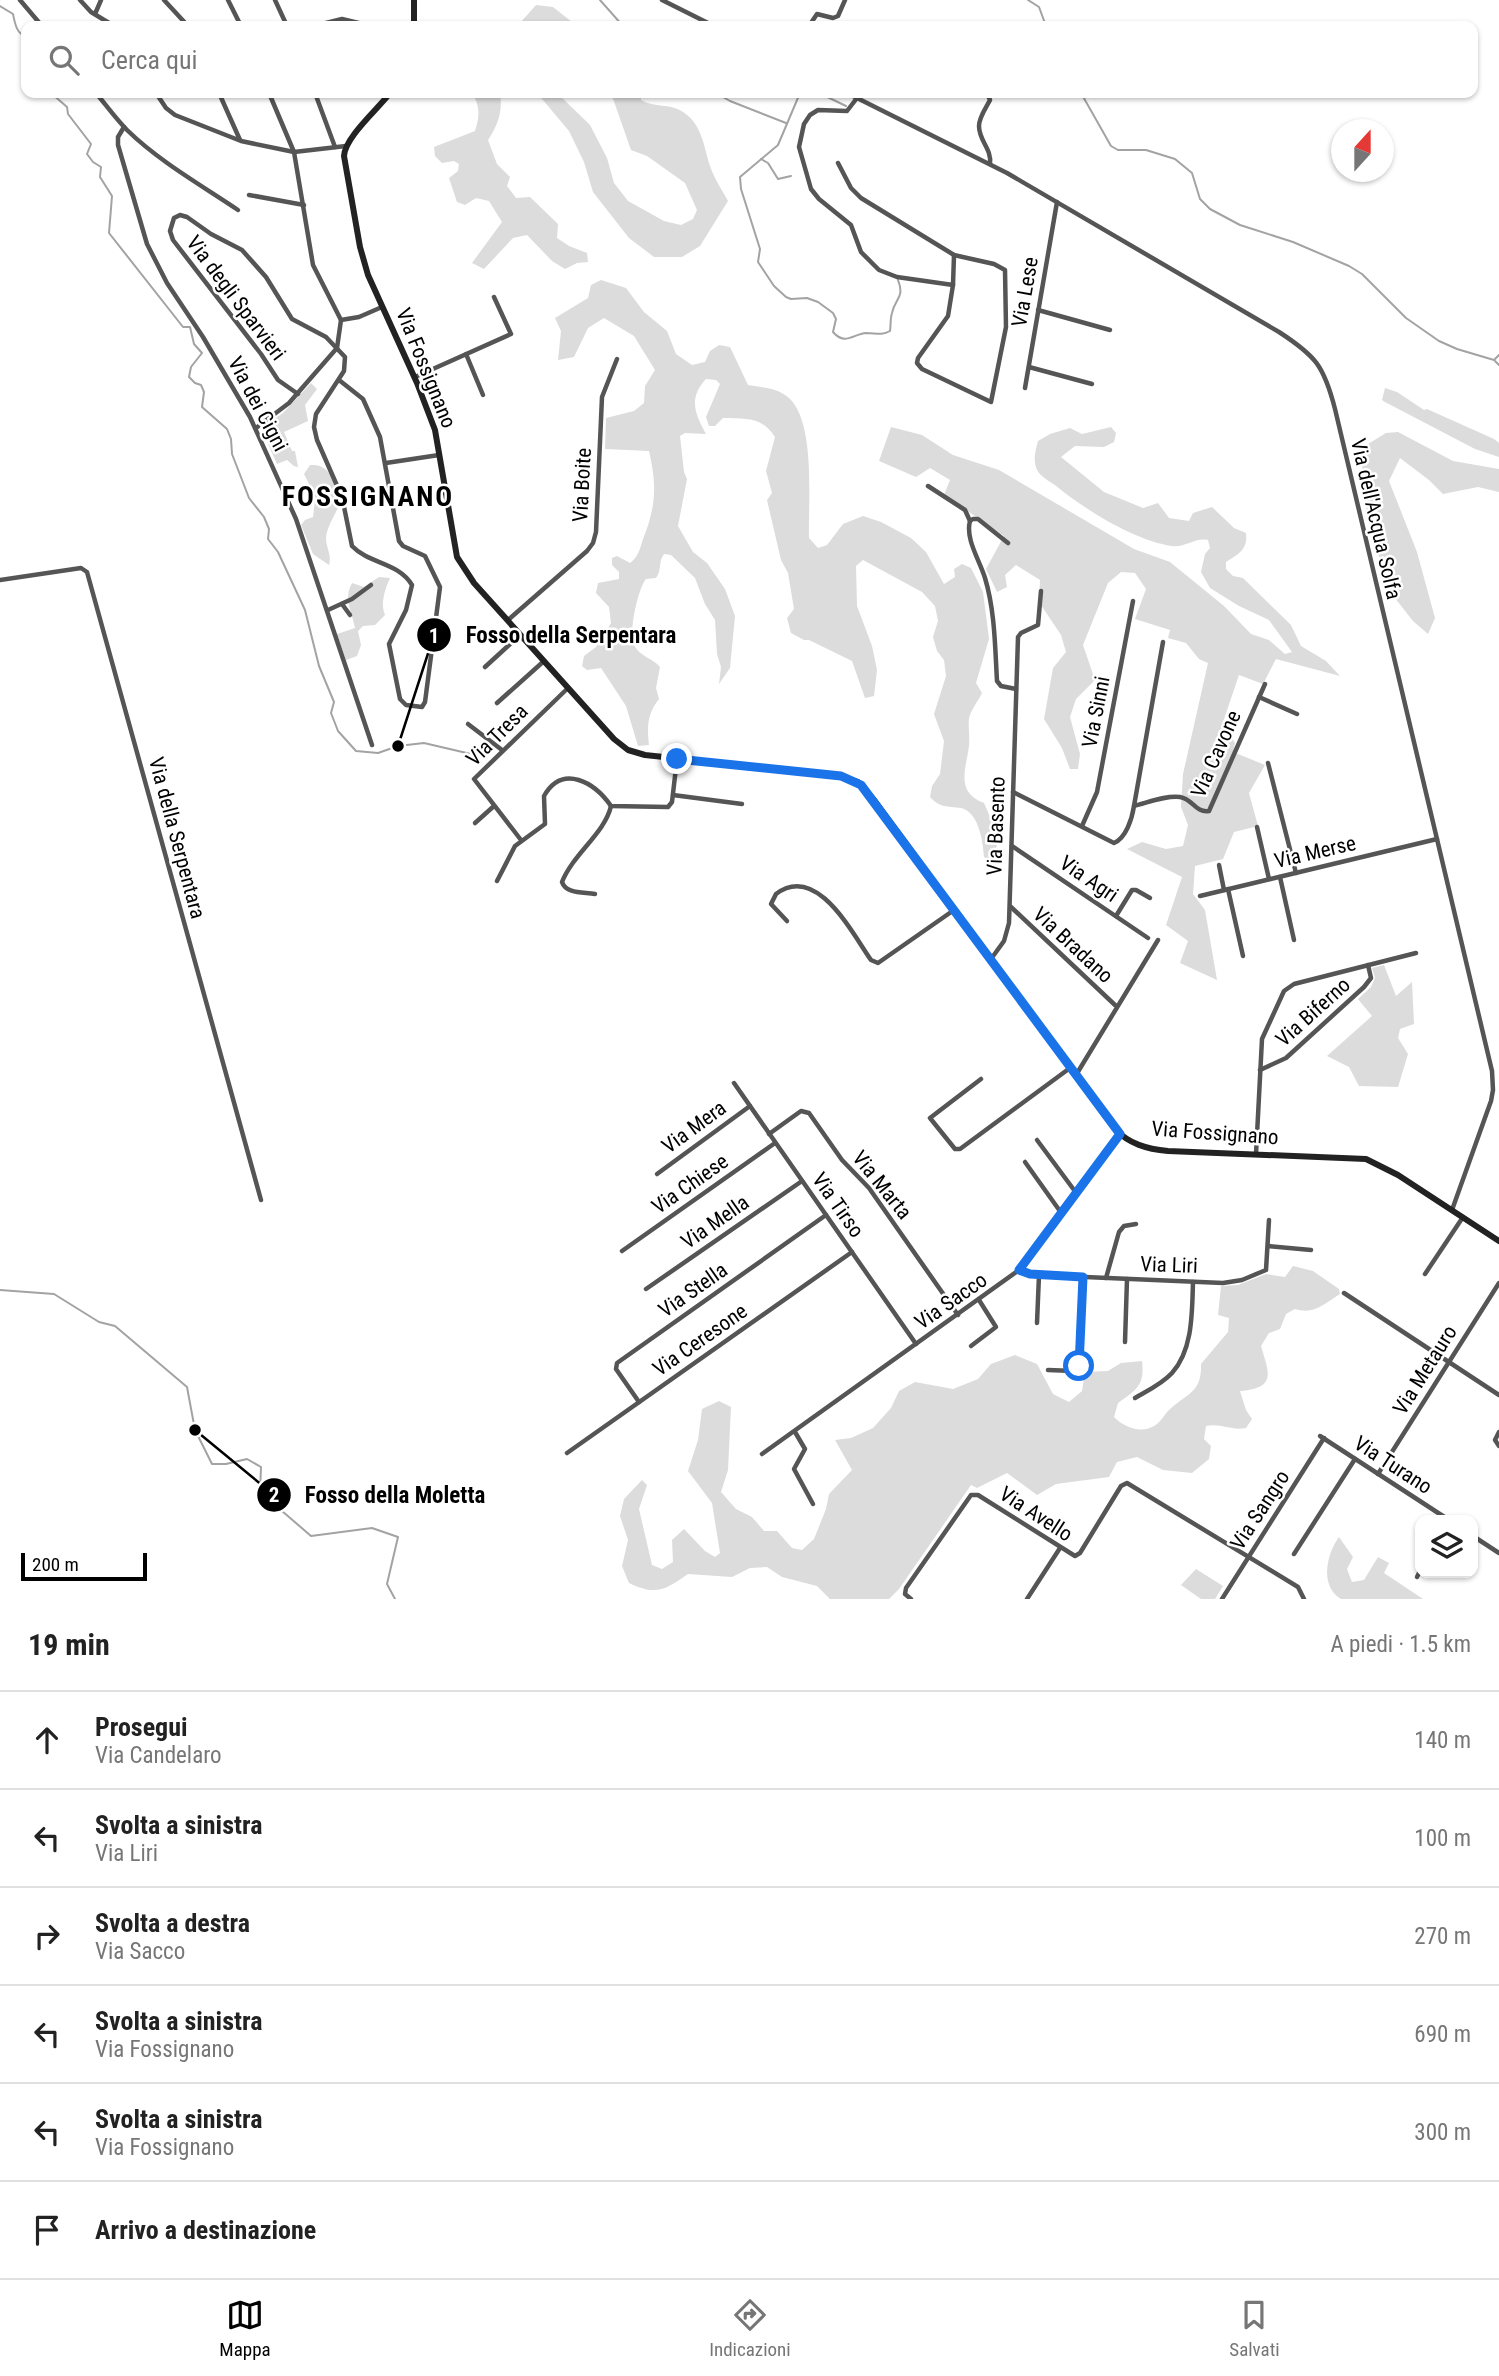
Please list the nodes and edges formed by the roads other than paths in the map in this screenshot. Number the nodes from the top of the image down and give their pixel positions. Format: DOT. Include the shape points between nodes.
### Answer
graph roads {
  1 [pos="20,0"];
  2 [pos="80,0"];
  3 [pos="101,0"];
  4 [pos="164,0"];
  5 [pos="228,0"];
  6 [pos="275,0"];
  7 [pos="414,0"];
  8 [pos="662,0"];
  9 [pos="845,0"];
  10 [pos="95,14"];
  11 [pos="38,21"];
  12 [pos="106,21"];
  13 [pos="183,21"];
  14 [pos="239,21"];
  15 [pos="285,21"];
  16 [pos="414,21"];
  17 [pos="704,21"];
  18 [pos="812,21"];
  19 [pos="100,98"];
  20 [pos="159,98"];
  21 [pos="221,98"];
  22 [pos="272,98"];
  23 [pos="317,98"];
  24 [pos="386,98"];
  25 [pos="857,98"];
  26 [pos="989,98"];
  27 [pos="124,127"];
  28 [pos="241,141"];
  29 [pos="346,146"];
  30 [pos="335,148"];
  31 [pos="294,152"];
  32 [pos="838,163"];
  33 [pos="990,164"];
  34 [pos="249,195"];
  35 [pos="1057,202"];
  36 [pos="303,205"];
  37 [pos="239,210"];
  38 [pos="954,255"];
  39 [pos="953,285"];
  40 [pos="494,297"];
  41 [pos="382,307"];
  42 [pos="1038,310"];
  43 [pos="341,320"];
  44 [pos="1110,330"];
  45 [pos="337,348"];
  46 [pos="466,354"];
  47 [pos="617,359"];
  48 [pos="1028,367"];
  49 [pos="415,377"];
  50 [pos="339,380"];
  51 [pos="1092,384"];
  52 [pos="1025,388"];
  53 [pos="298,394"];
  54 [pos="483,395"];
  55 [pos="256,428"];
  56 [pos="439,455"];
  57 [pos="386,463"];
  58 [pos="928,486"];
  59 [pos="970,521"];
  60 [pos="1008,543"];
  61 [pos="0,580"];
  62 [pos="371,585"];
  63 [pos="1041,591"];
  64 [pos="1133,601"];
  65 [pos="342,604"];
  66 [pos="328,610"];
  67 [pos="350,615"];
  68 [pos="508,621"];
  69 [pos="520,635"];
  70 [pos="1163,642"];
  71 [pos="544,661"];
  72 [pos="485,667"];
  73 [pos="1265,684"];
  74 [pos="568,688"];
  75 [pos="1016,689"];
  76 [pos="1259,698"];
  77 [pos="497,703"];
  78 [pos="1297,714"];
  79 [pos="468,724"];
  80 [pos="372,745"];
  81 [pos="502,750"];
  82 [pos="677,759"];
  83 [pos="1268,763"];
  84 [pos="1013,792"];
  85 [pos="673,795"];
  86 [pos="742,804"];
  87 [pos="494,806"];
  88 [pos="611,806"];
  89 [pos="1134,806"];
  90 [pos="474,823"];
  91 [pos="1082,826"];
  92 [pos="1257,827"];
  93 [pos="1437,839"];
  94 [pos="521,840"];
  95 [pos="1012,846"];
  96 [pos="1219,865"];
  97 [pos="1296,873"];
  98 [pos="1280,877"];
  99 [pos="1269,879"];
  100 [pos="497,881"];
  101 [pos="1226,889"];
  102 [pos="595,894"];
  103 [pos="1200,895"];
  104 [pos="1150,898"];
  105 [pos="1010,907"];
  106 [pos="954,909"];
  107 [pos="1116,916"];
  108 [pos="787,921"];
  109 [pos="1148,938"];
  110 [pos="1158,940"];
  111 [pos="1294,940"];
  112 [pos="1416,953"];
  113 [pos="1243,956"];
  114 [pos="991,959"];
  115 [pos="1368,965"];
  116 [pos="1115,1005"];
  117 [pos="1070,1068"];
  118 [pos="1260,1070"];
  119 [pos="1076,1076"];
  120 [pos="981,1079"];
  121 [pos="734,1083"];
  122 [pos="750,1106"];
  123 [pos="769,1134"];
  124 [pos="1120,1134"];
  125 [pos="1037,1140"];
  126 [pos="775,1143"];
  127 [pos="1256,1154"];
  128 [pos="1025,1162"];
  129 [pos="657,1174"];
  130 [pos="802,1181"];
  131 [pos="1077,1194"];
  132 [pos="261,1200"];
  133 [pos="1452,1210"];
  134 [pos="1062,1214"];
  135 [pos="826,1215"];
  136 [pos="1463,1217"];
  137 [pos="1269,1220"];
  138 [pos="1136,1224"];
  139 [pos="1499,1241"];
  140 [pos="1268,1247"];
  141 [pos="1311,1250"];
  142 [pos="622,1251"];
  143 [pos="852,1252"];
  144 [pos="1019,1270"];
  145 [pos="1426,1274"];
  146 [pos="1039,1275"];
  147 [pos="1083,1277"];
  148 [pos="1106,1278"];
  149 [pos="1127,1279"];
  150 [pos="1193,1282"];
  151 [pos="1499,1283"];
  152 [pos="646,1289"];
  153 [pos="1344,1293"];
  154 [pos="979,1300"];
  155 [pos="958,1315"];
  156 [pos="1037,1323"];
  157 [pos="1125,1342"];
  158 [pos="916,1344"];
  159 [pos="971,1346"];
  160 [pos="1449,1362"];
  161 [pos="1048,1370"];
  162 [pos="1499,1395"];
  163 [pos="1135,1398"];
  164 [pos="639,1402"];
  165 [pos="795,1432"];
  166 [pos="1499,1432"];
  167 [pos="1322,1437"];
  168 [pos="1499,1446"];
  169 [pos="566,1453"];
  170 [pos="762,1454"];
  171 [pos="1355,1458"];
  172 [pos="1378,1474"];
  173 [pos="813,1504"];
  174 [pos="1441,1515"];
  175 [pos="1478,1539"];
  176 [pos="1060,1548"];
  177 [pos="1499,1553"];
  178 [pos="1294,1554"];
  179 [pos="1249,1556"];
  180 [pos="911,1599"];
  181 [pos="1027,1599"];
  182 [pos="1222,1599"];
  183 [pos="1304,1599"];
  1 -- 11 [label="street"];
  2 -- 10 [label="street"];
  3 -- 10 [label="street"];
  4 -- 13 [label="street"];
  5 -- 14 [label="street"];
  6 -- 15 [label="street"];
  7 -- 16 [label="street"];
  8 -- 17 [label="street"];
  9 -- 18 [label="street" via="838,16 817,14"];
  10 -- 12 [label="street"];
  19 -- 27 [label="street"];
  20 -- 28 [label="street" via="175,115"];
  21 -- 28 [label="street"];
  22 -- 31 [label="street"];
  23 -- 30 [label="street"];
  24 -- 29 [label="street"];
  25 -- 33 [label="street, Via dell'Acqua Solfa"];
  25 -- 39 [label="street" via="847,111 818,110 804,124 799,147 811,189 851,225 861,252 878,268 894,276"];
  26 -- 33 [label="street" via="979,126"];
  27 -- 37 [label="street" via="169,164"];
  27 -- 55 [label="street, Via dei Cigni" via="117,143 146,242"];
  28 -- 31 [label="street"];
  29 -- 30 [label="street"];
  29 -- 41 [label="street, Via Fossignano" via="361,251"];
  30 -- 31 [label="street"];
  31 -- 36 [label="street"];
  32 -- 38 [label="street" via="856,195"];
  33 -- 35 [label="street, Via dell'Acqua Solfa"];
  34 -- 36 [label="street"];
  35 -- 42 [label="street, Via Lese"];
  35 -- 93 [label="street, Via dell'Acqua Solfa" via="1279,332 1322,369"];
  36 -- 43 [label="street" via="313,265"];
  38 -- 39 [label="street"];
  38 -- 39 [label="street" via="998,265 1006,273 1006,327 991,402 917,363 948,316"];
  40 -- 46 [label="street" via="511,334"];
  41 -- 43 [label="street"];
  41 -- 49 [label="street, Via Fossignano"];
  42 -- 44 [label="street"];
  42 -- 48 [label="street, Via Lese"];
  43 -- 45 [label="street"];
  45 -- 50 [label="street" via="346,362"];
  45 -- 53 [label="street"];
  45 -- 53 [label="street, Via degli Sparvieri" via="325,336 293,320 270,282 244,252 187,217 174,218 170,233 174,242 279,382"];
  46 -- 49 [label="street"];
  46 -- 54 [label="street"];
  47 -- 68 [label="street, Via Boite" via="602,397 593,543"];
  48 -- 51 [label="street"];
  48 -- 52 [label="street, Via Lese"];
  49 -- 56 [label="street, Via Fossignano" via="432,420"];
  50 -- 57 [label="street" via="364,401"];
  50 -- 57 [label="street" via="316,414 314,432 342,497 352,546 401,572 412,585 389,646 400,699 421,708 440,587 425,556 398,540"];
  53 -- 55 [label="street"];
  55 -- 66 [label="street, Via dei Cigni" via="296,519"];
  56 -- 57 [label="street"];
  56 -- 68 [label="street, Via Fossignano" via="457,557"];
  58 -- 59 [label="street" via="965,510"];
  59 -- 60 [label="street" via="978,519"];
  59 -- 75 [label="street" via="969,535 990,596 996,681"];
  61 -- 132 [label="street, Via della Serpentara" via="81,568 87,572"];
  62 -- 65 [label="street"];
  63 -- 75 [label="street, Via Basento" via="1038,625 1019,636"];
  64 -- 91 [label="street, Via Sinni" via="1098,789"];
  65 -- 66 [label="street"];
  65 -- 67 [label="street"];
  66 -- 80 [label="street, Via dei Cigni"];
  68 -- 69 [label="street, Via Fossignano"];
  69 -- 71 [label="street, Via Fossignano"];
  69 -- 72 [label="street"];
  70 -- 89 [label="street"];
  71 -- 74 [label="street, Via Fossignano"];
  71 -- 77 [label="street"];
  73 -- 76 [label="street, Via Cavone"];
  74 -- 81 [label="street, Via Tresa"];
  74 -- 82 [label="street, Via Fossignano" via="626,749"];
  75 -- 84 [label="street, Via Basento"];
  76 -- 78 [label="street"];
  76 -- 89 [label="street, Via Cavone" via="1210,811 1199,811 1178,797"];
  79 -- 81 [label="street"];
  81 -- 87 [label="street, Via Tresa" via="474,780"];
  82 -- 85 [label="street"];
  82 -- 106 [label="street, Via Fossignano" via="853,780 872,796"];
  83 -- 97 [label="street"];
  84 -- 91 [label="street"];
  84 -- 95 [label="street, Via Basento"];
  85 -- 86 [label="street"];
  85 -- 88 [label="street" via="666,807"];
  87 -- 90 [label="street"];
  87 -- 94 [label="street, Via Tresa"];
  88 -- 94 [label="street" via="592,786 575,779 561,780 544,796 545,824"];
  88 -- 102 [label="street" via="606,820 562,880 568,890"];
  89 -- 91 [label="street" via="1117,843"];
  92 -- 99 [label="street"];
  93 -- 97 [label="street, Via Merse"];
  93 -- 133 [label="street, Via dell'Acqua Solfa" via="1493,1086"];
  94 -- 100 [label="street"];
  95 -- 105 [label="street, Via Basento"];
  95 -- 107 [label="street, Via Agri"];
  96 -- 101 [label="street"];
  97 -- 98 [label="street, Via Merse"];
  98 -- 99 [label="street, Via Merse"];
  98 -- 111 [label="street"];
  99 -- 101 [label="street, Via Merse"];
  101 -- 103 [label="street, Via Merse"];
  101 -- 113 [label="street"];
  104 -- 107 [label="street" via="1132,890"];
  105 -- 114 [label="street, Via Basento" via="1006,936"];
  105 -- 116 [label="street, Via Bradano"];
  106 -- 108 [label="street" via="878,963 871,960 827,899 814,890 789,887 773,897 771,905"];
  106 -- 114 [label="street, Via Fossignano"];
  107 -- 109 [label="street, Via Agri"];
  110 -- 119 [label="street"];
  112 -- 115 [label="street, Via Biferno"];
  114 -- 117 [label="street, Via Fossignano"];
  115 -- 118 [label="street, Via Biferno" via="1371,978 1364,987 1284,1060"];
  115 -- 118 [label="street, Via Biferno" via="1287,988 1264,1034"];
  117 -- 119 [label="street, Via Fossignano"];
  117 -- 120 [label="street" via="955,1149 930,1118"];
  118 -- 127 [label="street, Via Biferno"];
  119 -- 124 [label="street, Via Fossignano"];
  121 -- 122 [label="street, Via Tirso"];
  122 -- 123 [label="street, Via Tirso"];
  122 -- 129 [label="street, Via Mera"];
  123 -- 126 [label="street, Via Tirso"];
  123 -- 155 [label="street, Via Marta" via="801,1111 807,1112 869,1188"];
  124 -- 127 [label="street, Via Fossignano" via="1157,1150"];
  124 -- 131 [label="street, Via Sacco"];
  125 -- 131 [label="street"];
  126 -- 130 [label="street, Via Tirso"];
  126 -- 142 [label="street, Via Chiese"];
  127 -- 133 [label="street, Via Fossignano" via="1366,1159"];
  128 -- 134 [label="street"];
  130 -- 135 [label="street, Via Tirso"];
  130 -- 152 [label="street, Via Mella"];
  131 -- 134 [label="street, Via Sacco"];
  133 -- 136 [label="street, Via Fossignano"];
  134 -- 144 [label="street, Via Sacco"];
  135 -- 143 [label="street, Via Tirso"];
  135 -- 164 [label="street, Via Stella" via="617,1363 616,1369"];
  136 -- 139 [label="street, Via Fossignano"];
  136 -- 145 [label="street"];
  137 -- 140 [label="street, Via Liri"];
  138 -- 148 [label="street" via="1119,1232"];
  140 -- 141 [label="street"];
  140 -- 150 [label="street, Via Liri" via="1267,1269 1262,1273 1233,1282"];
  143 -- 158 [label="street, Via Tirso"];
  143 -- 164 [label="street, Via Ceresone"];
  144 -- 146 [label="street, Via Liri"];
  144 -- 154 [label="street, Via Sacco"];
  146 -- 147 [label="street, Via Liri"];
  146 -- 156 [label="street"];
  147 -- 148 [label="street, Via Liri"];
  147 -- 161 [label="street" via="1079,1367"];
  148 -- 149 [label="street, Via Liri"];
  149 -- 150 [label="street, Via Liri"];
  149 -- 157 [label="street"];
  150 -- 163 [label="street" via="1188,1336 1178,1364 1166,1379"];
  151 -- 160 [label="street, Via Metauro"];
  153 -- 160 [label="street"];
  154 -- 155 [label="street, Via Sacco"];
  154 -- 159 [label="street" via="996,1328"];
  155 -- 158 [label="street, Via Sacco"];
  158 -- 165 [label="street, Via Sacco"];
  160 -- 162 [label="street"];
  160 -- 172 [label="street, Via Metauro"];
  164 -- 169 [label="street, Via Ceresone"];
  165 -- 170 [label="street, Via Sacco"];
  165 -- 173 [label="street" via="805,1449 794,1470"];
  166 -- 168 [label="street" via="1495,1440"];
  167 -- 171 [label="street, Via Turano"];
  167 -- 179 [label="street, Via Sangro"];
  171 -- 172 [label="street, Via Turano"];
  171 -- 178 [label="street"];
  172 -- 174 [label="street, Via Turano"];
  175 -- 177 [label="street"];
  176 -- 179 [label="street, Via Avello" via="1078,1555 1120,1487 1127,1483"];
  176 -- 180 [label="street, Via Avello" via="972,1494 905,1589"];
  176 -- 181 [label="street"];
  179 -- 182 [label="street, Via Sangro"];
  179 -- 183 [label="street, Via Avello" via="1298,1587"];
}
